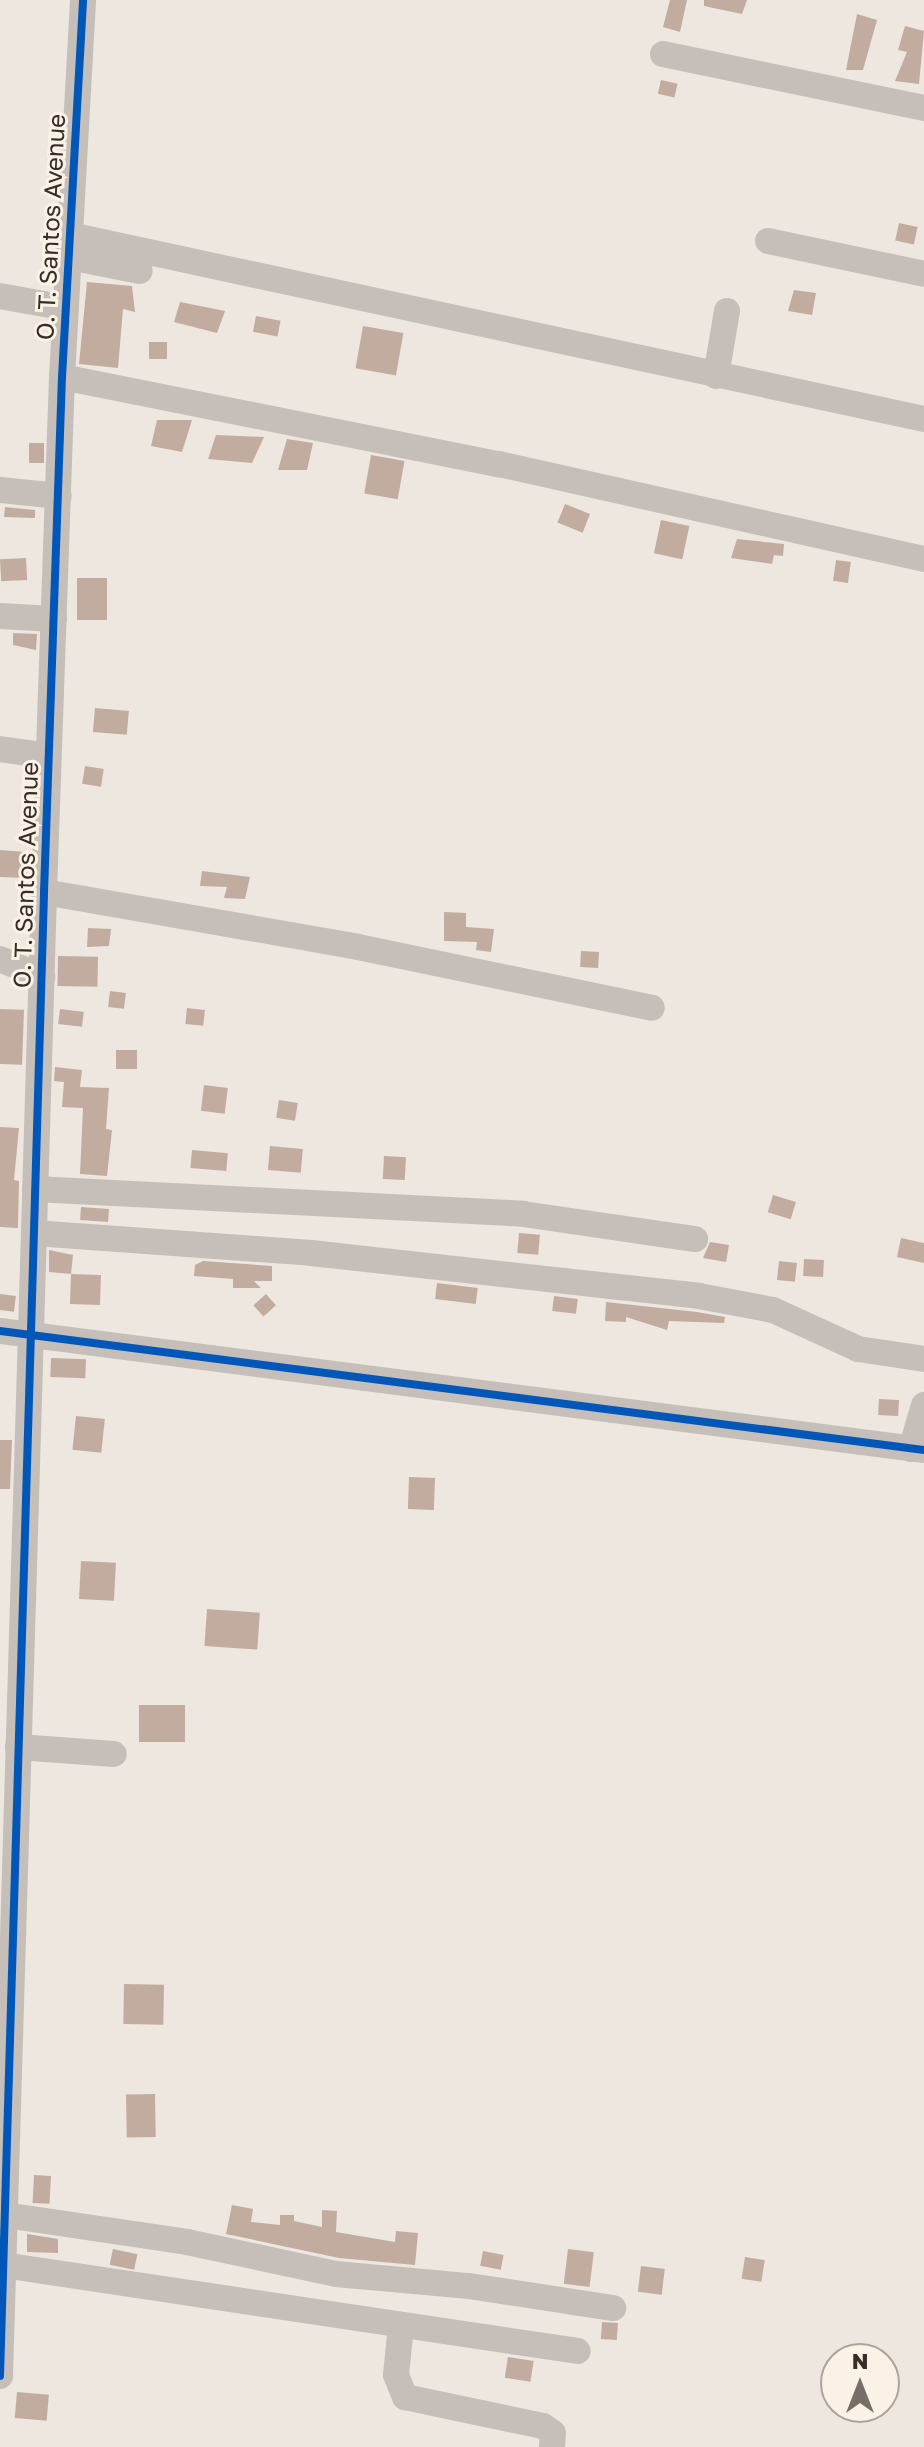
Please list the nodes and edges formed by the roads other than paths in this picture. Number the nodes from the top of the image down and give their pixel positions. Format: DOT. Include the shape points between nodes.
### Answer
graph roads {
  1 [pos="83,0"];
  2 [pos="663,54"];
  3 [pos="924,108"];
  4 [pos="768,241"];
  5 [pos="70,246"];
  6 [pos="924,274"];
  7 [pos="0,296"];
  8 [pos="66,308"];
  9 [pos="727,311"];
  10 [pos="716,376"];
  11 [pos="62,377"];
  12 [pos="924,419"];
  13 [pos="0,490"];
  14 [pos="59,496"];
  15 [pos="924,559"];
  16 [pos="0,616"];
  17 [pos="54,619"];
  18 [pos="0,749"];
  19 [pos="49,756"];
  20 [pos="44,892"];
  21 [pos="0,959"];
  22 [pos="42,977"];
  23 [pos="652,1008"];
  24 [pos="35,1189"];
  25 [pos="34,1233"];
  26 [pos="695,1239"];
  27 [pos="0,1331"];
  28 [pos="31,1336"];
  29 [pos="924,1359"];
  30 [pos="924,1405"];
  31 [pos="917,1450"];
  32 [pos="11,1607"];
  33 [pos="18,1747"];
  34 [pos="114,1754"];
  35 [pos="7,1871"];
  36 [pos="3,2181"];
  37 [pos="5,2215"];
  38 [pos="3,2265"];
  39 [pos="613,2308"];
  40 [pos="401,2325"];
  41 [pos="578,2351"];
  42 [pos="0,2376"];
  43 [pos="552,2447"];
  1 -- 5 [label="street, O. T. Santos Avenue"];
  2 -- 3 [label="street"];
  4 -- 6 [label="street"];
  5 -- 8 [label="street, O. T. Santos Avenue"];
  5 -- 10 [label="street" via="516,331"];
  7 -- 8 [label="street"];
  8 -- 11 [label="street, O. T. Santos Avenue"];
  9 -- 10 [label="street"];
  10 -- 12 [label="street"];
  11 -- 14 [label="street, O. T. Santos Avenue"];
  11 -- 15 [label="street" via="499,464"];
  13 -- 14 [label="street"];
  14 -- 17 [label="street, O. T. Santos Avenue"];
  16 -- 17 [label="street"];
  17 -- 19 [label="street, O. T. Santos Avenue"];
  18 -- 19 [label="street"];
  19 -- 20 [label="street, O. T. Santos Avenue"];
  20 -- 22 [label="street, O. T. Santos Avenue"];
  20 -- 23 [label="street" via="312,938"];
  21 -- 22 [label="street"];
  22 -- 24 [label="street, O. T. Santos Avenue"];
  24 -- 25 [label="street, O. T. Santos Avenue"];
  24 -- 26 [label="street" via="523,1214"];
  25 -- 28 [label="street, O. T. Santos Avenue"];
  25 -- 29 [label="street" via="311,1253 699,1296 773,1310 858,1349"];
  27 -- 28 [label="street"];
  28 -- 31 [label="street"];
  28 -- 32 [label="street, O. T. Santos Avenue"];
  30 -- 31 [label="street"];
  32 -- 33 [label="street, O. T. Santos Avenue"];
  33 -- 34 [label="street"];
  33 -- 35 [label="street, O. T. Santos Avenue"];
  35 -- 36 [label="street, O. T. Santos Avenue"];
  36 -- 37 [label="street, O. T. Santos Avenue"];
  37 -- 38 [label="street, O. T. Santos Avenue"];
  37 -- 39 [label="street" via="187,2242 336,2274 469,2286"];
  38 -- 40 [label="street"];
  38 -- 42 [label="street, O. T. Santos Avenue"];
  40 -- 41 [label="street"];
  40 -- 43 [label="street" via="396,2375 405,2397 543,2426 553,2433"];
}
